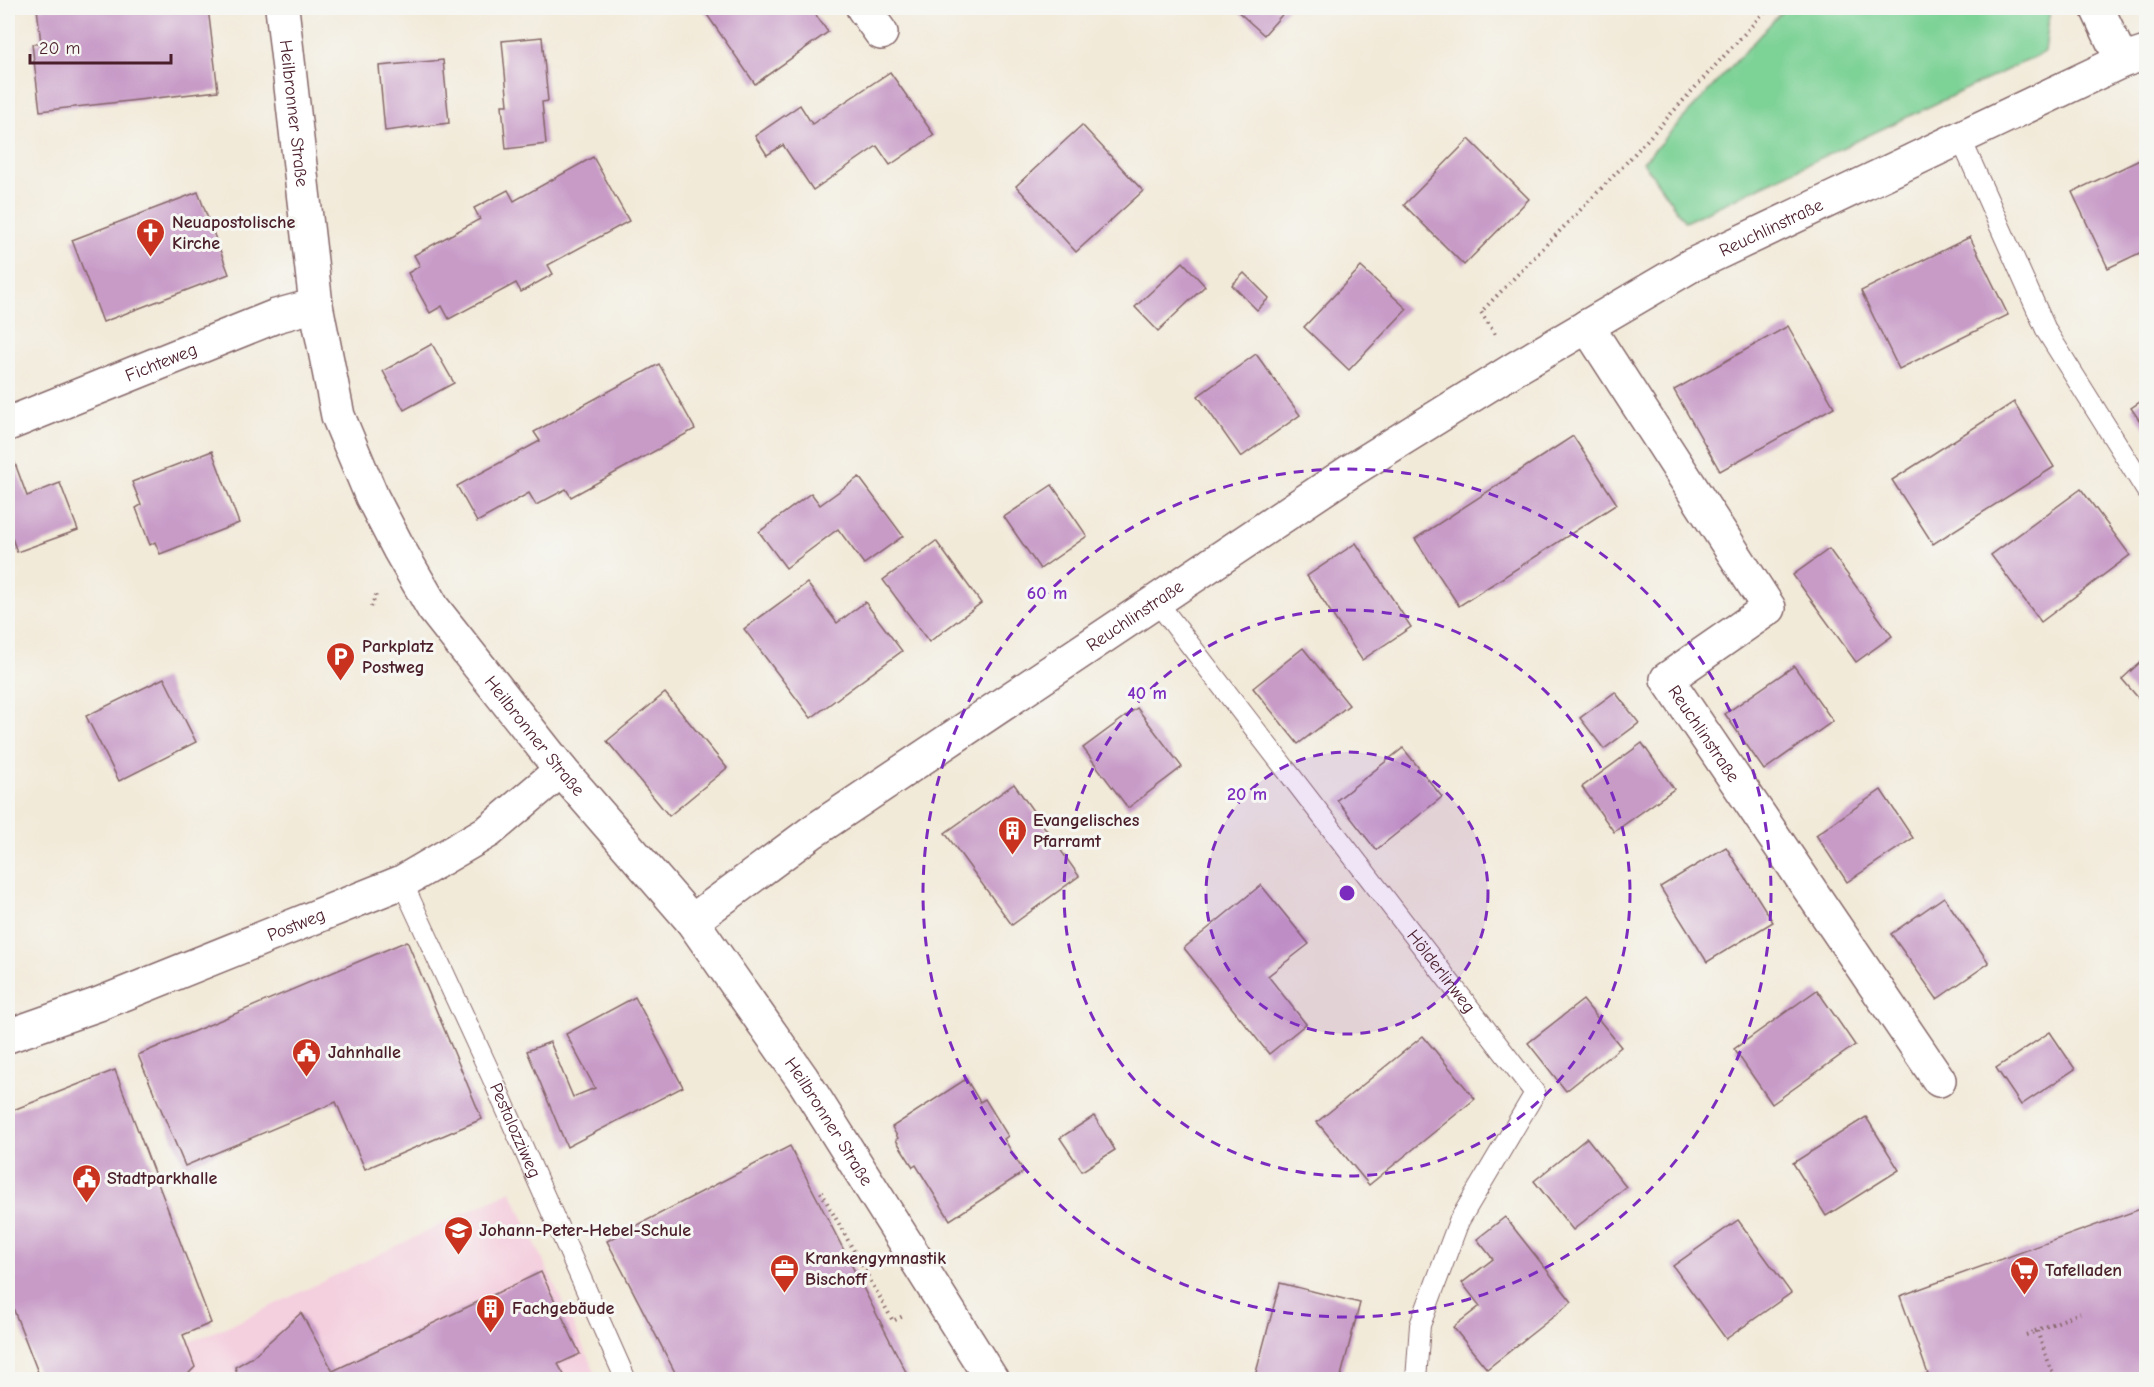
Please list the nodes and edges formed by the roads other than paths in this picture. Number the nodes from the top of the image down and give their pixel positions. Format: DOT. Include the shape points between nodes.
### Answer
graph roads {
  1 [pos="282,8"];
  2 [pos="2097,8"];
  3 [pos="2134,57"];
  4 [pos="1960,137"];
  5 [pos="316,305"];
  6 [pos="1587,326"];
  7 [pos="8,424"];
  8 [pos="2146,490"];
  9 [pos="1157,602"];
  10 [pos="561,770"];
  11 [pos="402,882"];
  12 [pos="692,921"];
  13 [pos="8,1036"];
  14 [pos="1939,1080"];
  15 [pos="626,1380"];
  16 [pos="992,1380"];
  17 [pos="1416,1380"];
  1 -- 5 [label="street, Heilbronner Straße"];
  2 -- 3 [label="street"];
  3 -- 4 [label="street, Reuchlinstraße"];
  4 -- 6 [label="street, Reuchlinstraße" via="1690,266"];
  4 -- 8 [label="lane" via="2047,332"];
  5 -- 7 [label="street, Fichteweg" via="276,316"];
  5 -- 10 [label="street, Heilbronner Straße" via="338,416 399,549 433,608"];
  6 -- 9 [label="street, Reuchlinstraße" via="1352,470"];
  6 -- 14 [label="street, Reuchlinstraße" via="1769,608 1667,680"];
  9 -- 12 [label="street, Reuchlinstraße" via="812,832"];
  9 -- 17 [label="lane, Hölderlinweg" via="1535,1093 1459,1221 1420,1325"];
  10 -- 11 [label="street, Postweg" via="489,831"];
  10 -- 12 [label="street, Heilbronner Straße"];
  11 -- 13 [label="street, Postweg" via="99,1004"];
  11 -- 15 [label="lane, Pestalozziweg"];
  12 -- 16 [label="street, Heilbronner Straße" via="802,1078"];
}
